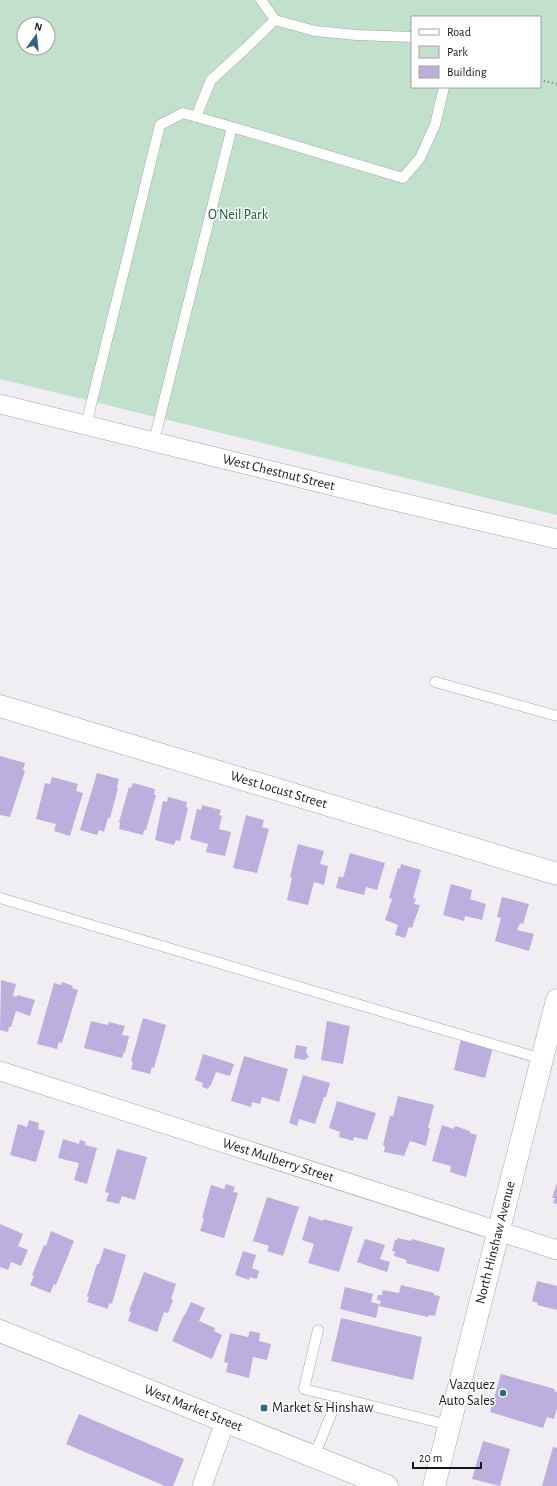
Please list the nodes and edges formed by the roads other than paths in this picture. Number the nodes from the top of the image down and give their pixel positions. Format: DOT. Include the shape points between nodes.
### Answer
graph roads {
  1 [pos="261,0"];
  2 [pos="274,20"];
  3 [pos="411,37"];
  4 [pos="444,88"];
  5 [pos="196,117"];
  6 [pos="232,127"];
  7 [pos="0,404"];
  8 [pos="86,425"];
  9 [pos="154,441"];
  10 [pos="557,539"];
  11 [pos="435,682"];
  12 [pos="0,706"];
  13 [pos="557,716"];
  14 [pos="557,874"];
  15 [pos="0,898"];
  16 [pos="557,1000"];
  17 [pos="548,1048"];
  18 [pos="0,1071"];
  19 [pos="498,1230"];
  20 [pos="557,1250"];
  21 [pos="318,1330"];
  22 [pos="0,1331"];
  23 [pos="338,1397"];
  24 [pos="225,1422"];
  25 [pos="449,1425"];
  26 [pos="314,1457"];
  27 [pos="202,1486"];
  28 [pos="387,1486"];
  29 [pos="434,1486"];
  1 -- 2 [label="lane"];
  2 -- 3 [label="lane" via="315,31"];
  2 -- 5 [label="lane" via="211,80"];
  4 -- 6 [label="lane" via="435,125 420,158 403,178"];
  5 -- 6 [label="lane"];
  5 -- 8 [label="lane" via="183,113 160,125"];
  6 -- 9 [label="lane"];
  7 -- 8 [label="street, West Chestnut Street"];
  8 -- 9 [label="street, West Chestnut Street"];
  9 -- 10 [label="street, West Chestnut Street"];
  11 -- 13 [label="lane"];
  12 -- 14 [label="main road, West Locust Street"];
  15 -- 17 [label="lane"];
  16 -- 17 [label="main road, North Hinshaw Avenue"];
  17 -- 19 [label="main road, North Hinshaw Avenue"];
  18 -- 19 [label="street, West Mulberry Street"];
  19 -- 20 [label="street, West Mulberry Street"];
  19 -- 25 [label="main road, North Hinshaw Avenue"];
  21 -- 23 [label="lane" via="304,1389"];
  22 -- 24 [label="main road, West Market Street"];
  23 -- 25 [label="lane"];
  23 -- 26 [label="lane"];
  24 -- 26 [label="main road, West Market Street"];
  24 -- 27 [label="street"];
  25 -- 29 [label="main road, North Hinshaw Avenue"];
  26 -- 28 [label="main road, West Market Street"];
}
